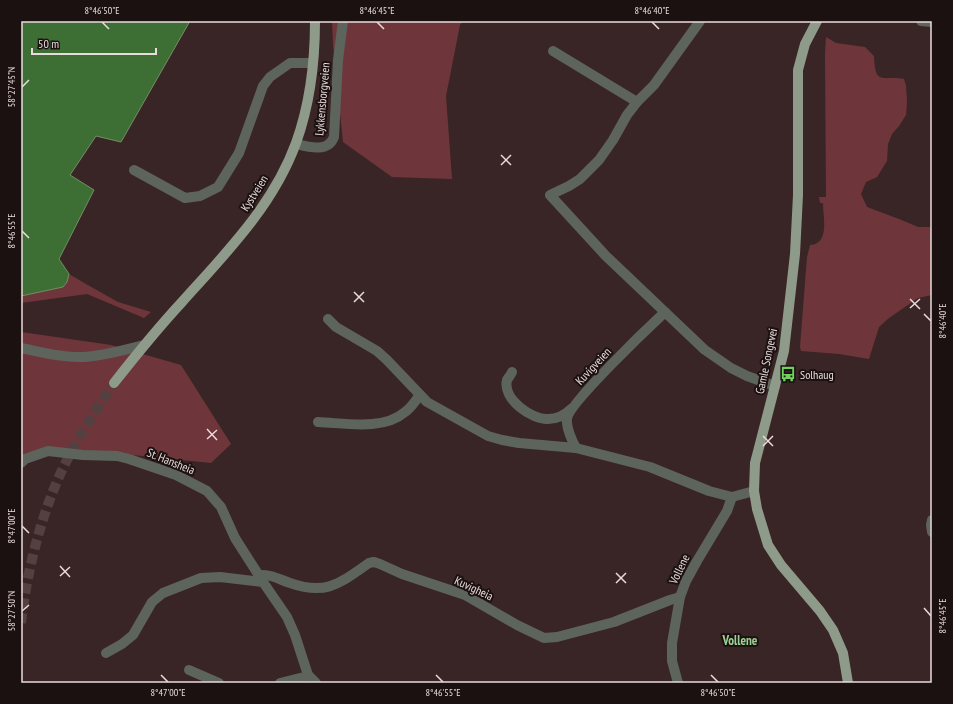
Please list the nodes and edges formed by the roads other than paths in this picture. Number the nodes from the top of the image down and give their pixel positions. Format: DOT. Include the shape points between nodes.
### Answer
graph roads {
  1 [pos="315,21"];
  2 [pos="343,21"];
  3 [pos="700,21"];
  4 [pos="817,21"];
  5 [pos="921,21"];
  6 [pos="932,22"];
  7 [pos="553,51"];
  8 [pos="313,63"];
  9 [pos="637,102"];
  10 [pos="296,144"];
  11 [pos="134,170"];
  12 [pos="665,312"];
  13 [pos="328,319"];
  14 [pos="144,345"];
  15 [pos="21,348"];
  16 [pos="512,372"];
  17 [pos="114,383"];
  18 [pos="775,386"];
  19 [pos="420,395"];
  20 [pos="571,409"];
  21 [pos="318,422"];
  22 [pos="576,448"];
  23 [pos="21,463"];
  24 [pos="754,491"];
  25 [pos="732,497"];
  26 [pos="932,520"];
  27 [pos="932,532"];
  28 [pos="260,579"];
  29 [pos="680,597"];
  30 [pos="106,653"];
  31 [pos="189,670"];
  32 [pos="308,675"];
  33 [pos="219,683"];
  34 [pos="280,683"];
  35 [pos="316,683"];
  36 [pos="678,683"];
  37 [pos="848,683"];
  1 -- 8 [label="main road, Kystveien"];
  2 -- 10 [label="street, Lykkensborgveien" via="334,137 325,147"];
  3 -- 9 [label="street" via="654,85"];
  4 -- 18 [label="main road, Gamle Songevei" via="805,44 798,70 798,195 795,254 784,351"];
  5 -- 6 [label="street"];
  7 -- 9 [label="street"];
  8 -- 10 [label="main road, Kystveien" via="309,93"];
  8 -- 11 [label="street" via="290,63 270,77 263,86 239,153 218,187 200,196 185,198"];
  9 -- 12 [label="street" via="595,164 580,179 550,195 605,255"];
  10 -- 14 [label="main road, Kystveien" via="251,224"];
  12 -- 18 [label="street" via="717,359 747,376"];
  12 -- 20 [label="street, Kuvigveien"];
  13 -- 19 [label="street" via="336,327 377,351"];
  14 -- 15 [label="street" via="83,357"];
  14 -- 17 [label="main road, Kystveien"];
  16 -- 20 [label="street, Kuvigveien" via="507,381 508,392 520,408 538,418 548,419 558,418"];
  18 -- 24 [label="main road, Gamle Songevei" via="755,463"];
  19 -- 21 [label="street" via="407,411 388,422"];
  19 -- 22 [label="street" via="434,406 488,436 520,443"];
  20 -- 22 [label="street" via="567,418 571,439"];
  22 -- 25 [label="street" via="650,467 709,491"];
  23 -- 28 [label="street, St. Hansheia" via="25,459 48,451 117,456 176,476 207,491 221,507 235,538"];
  24 -- 25 [label="street"];
  24 -- 37 [label="main road, Gamle Songevei" via="768,545 833,630 844,653"];
  25 -- 29 [label="street, Vollene" via="727,511 686,581"];
  26 -- 27 [label="street"];
  28 -- 29 [label="street, Kuvigheia" via="269,574 304,587 323,588 344,580 374,562 465,596 544,638 614,622"];
  28 -- 30 [label="street" via="201,578 163,593 152,602 133,635"];
  28 -- 32 [label="street, St. Hansheia" via="287,616"];
  29 -- 36 [label="street, Vollene" via="672,643 672,661"];
  31 -- 33 [label="street"];
  32 -- 34 [label="street"];
  32 -- 35 [label="street, St. Hansheia"];
}
